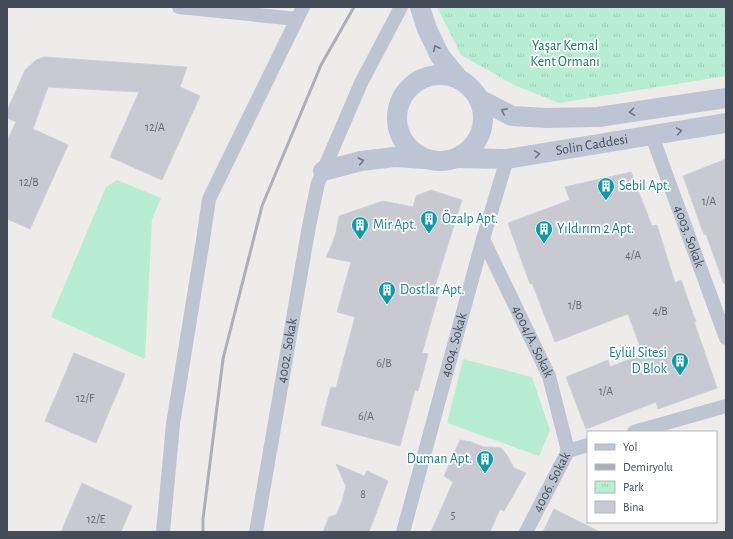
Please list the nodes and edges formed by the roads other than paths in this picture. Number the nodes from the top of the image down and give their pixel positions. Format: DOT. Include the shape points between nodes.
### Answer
graph roads {
  1 [pos="178,7"];
  2 [pos="401,7"];
  3 [pos="420,7"];
  4 [pos="300,13"];
  5 [pos="459,79"];
  6 [pos="726,98"];
  7 [pos="479,99"];
  8 [pos="726,123"];
  9 [pos="652,136"];
  10 [pos="456,158"];
  11 [pos="507,159"];
  12 [pos="428,160"];
  13 [pos="323,171"];
  14 [pos="483,238"];
  15 [pos="726,338"];
  16 [pos="726,406"];
  17 [pos="638,431"];
  18 [pos="587,445"];
  19 [pos="568,451"];
  20 [pos="163,532"];
  21 [pos="256,532"];
  22 [pos="404,532"];
  23 [pos="526,532"];
  1 -- 4 [label="street"];
  2 -- 13 [label="street, 4002. Sokak" via="361,83"];
  5 -- 3 [label="street, one-way" via="440,56"];
  4 -- 20 [label="street" via="209,199 173,424"];
  5 -- 7 [label="street" via="470,87"];
  5 -- 12 [label="street" via="445,75 424,78 407,90 399,103 396,117 398,131 405,144 415,154"];
  6 -- 7 [label="street, Solin Caddesi, one-way" via="598,116 546,118 512,116"];
  7 -- 10 [label="street" via="483,112 477,140 468,151"];
  9 -- 8 [label="street, Solin Caddesi, one-way"];
  11 -- 9 [label="street, Solin Caddesi, one-way"];
  9 -- 15 [label="street, 4003. Sokak"];
  10 -- 11 [label="street, Solin Caddesi"];
  10 -- 12 [label="street" via="443,161"];
  11 -- 14 [label="street, 4004. Sokak"];
  13 -- 12 [label="street, one-way" via="361,161 395,157"];
  13 -- 21 [label="street, 4002. Sokak" via="309,226"];
  14 -- 19 [label="street, 4004/A. Sokak" via="549,376"];
  14 -- 22 [label="street, 4004. Sokak"];
  16 -- 17 [label="street"];
  18 -- 19 [label="street, 4006. Sokak"];
  19 -- 23 [label="street, 4006. Sokak"];
}
